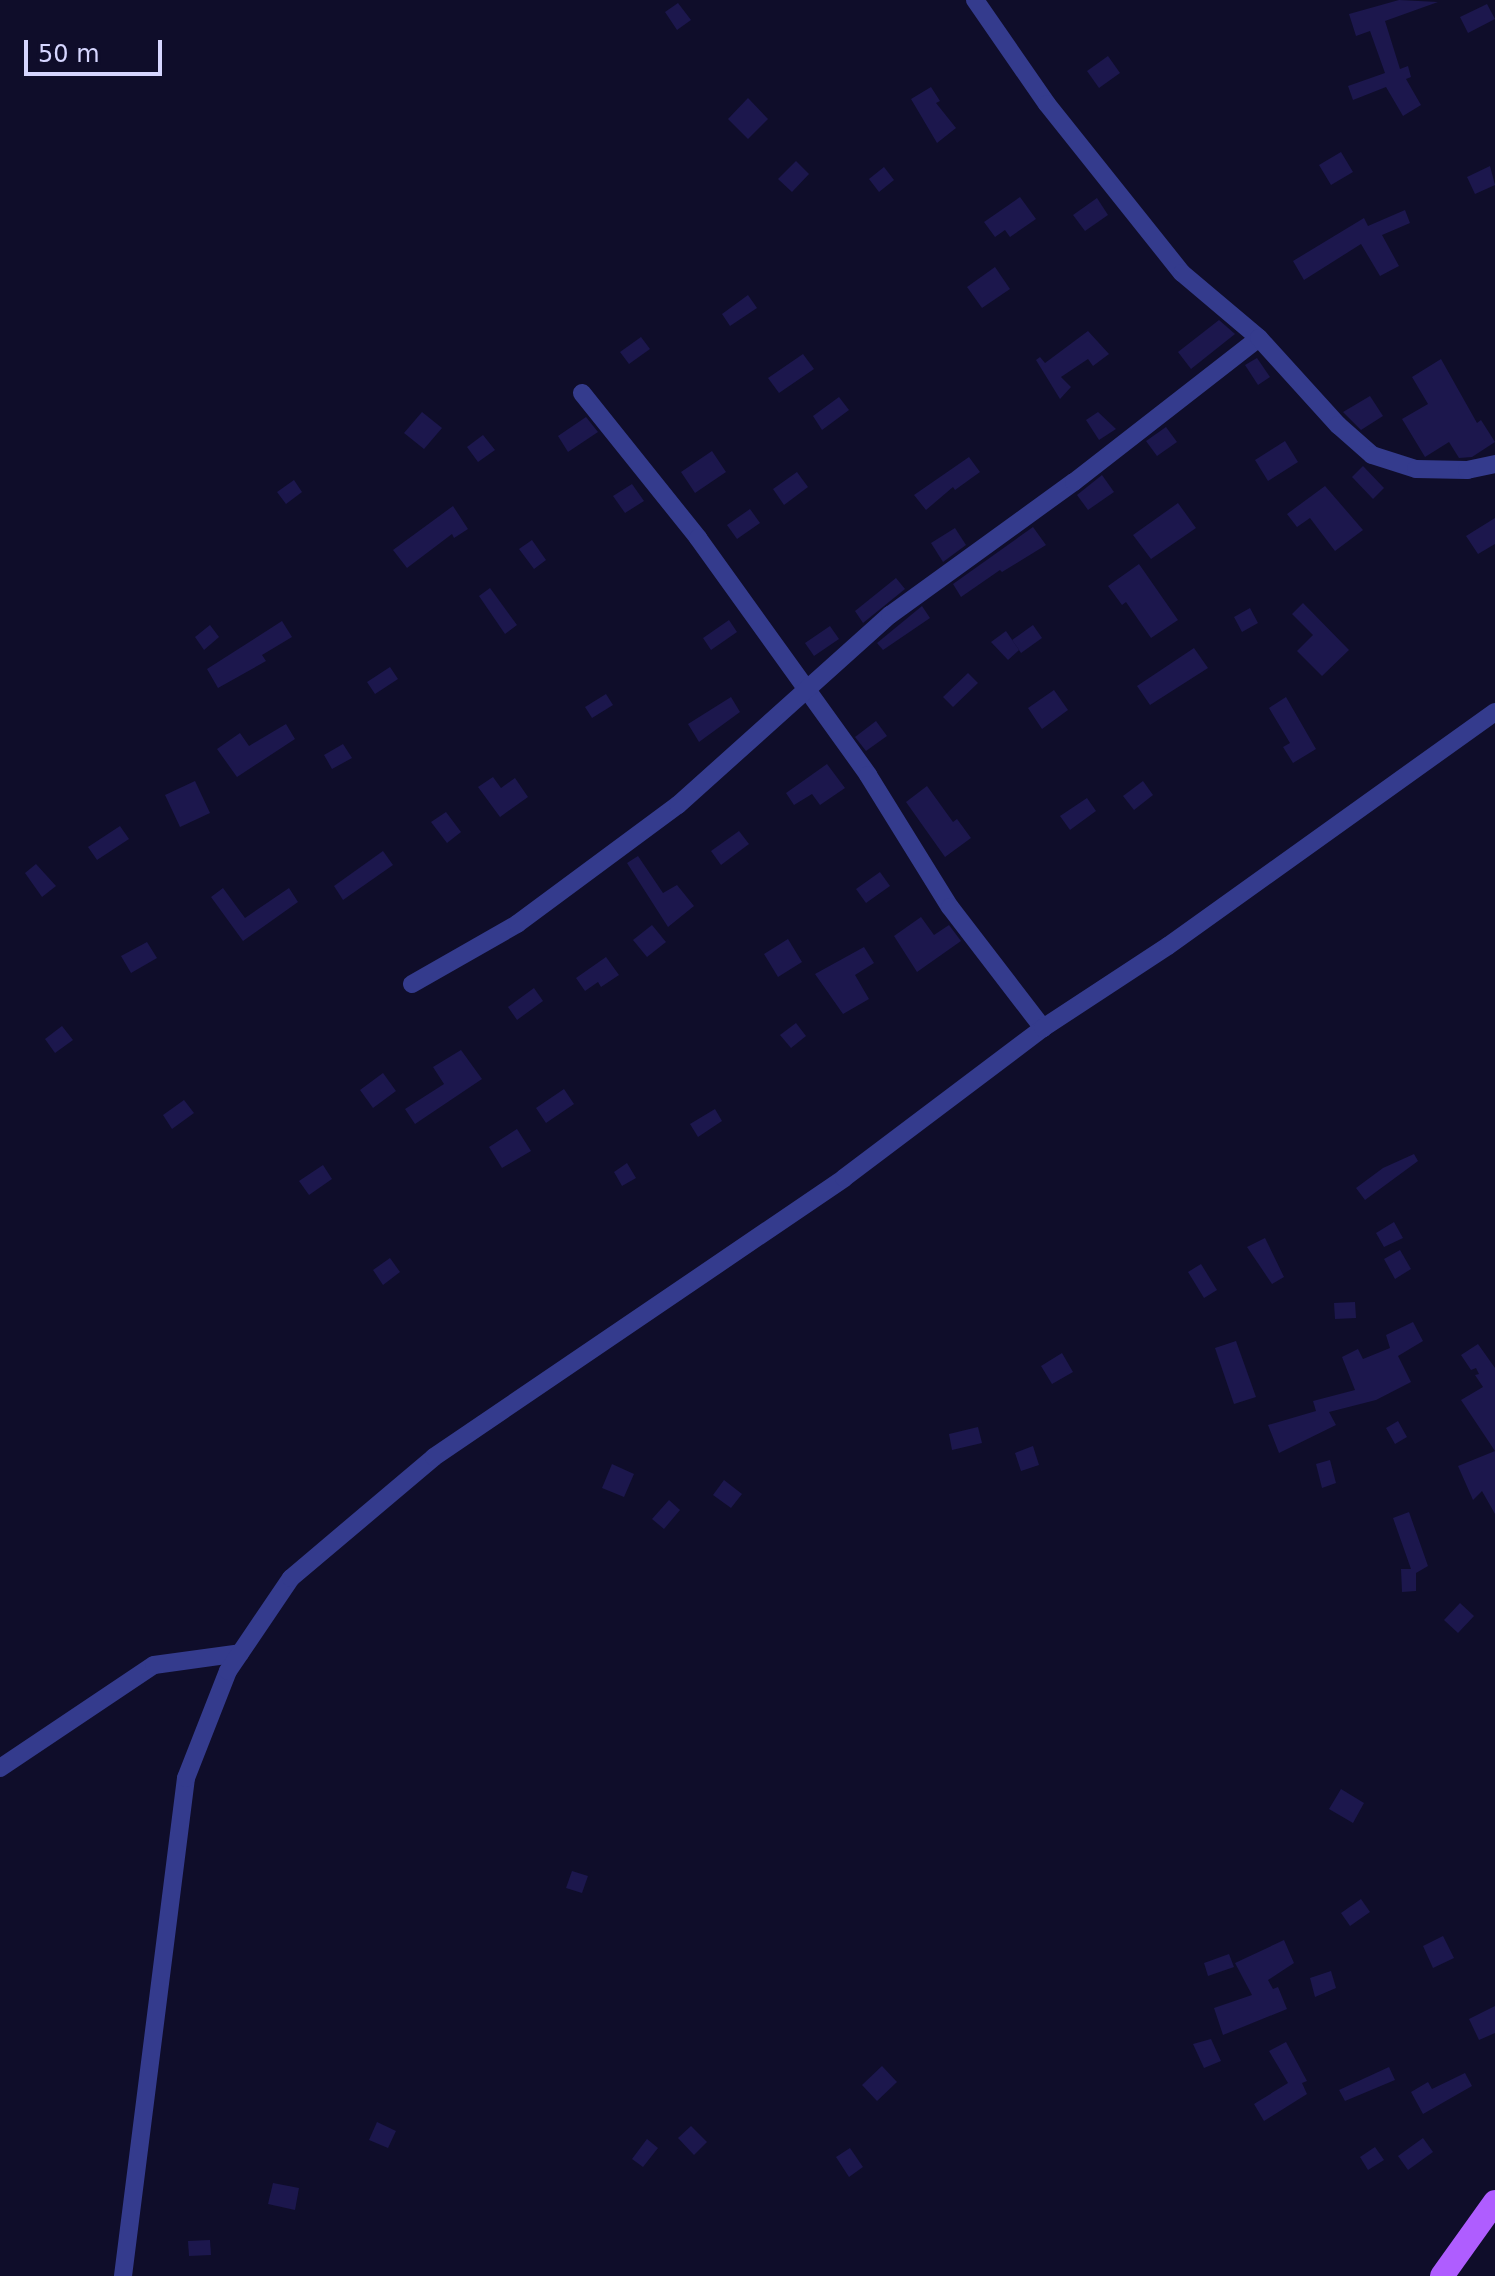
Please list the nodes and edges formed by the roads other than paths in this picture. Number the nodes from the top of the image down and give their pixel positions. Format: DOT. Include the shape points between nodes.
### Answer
graph roads {
  1 [pos="975,0"];
  2 [pos="1259,338"];
  3 [pos="582,393"];
  4 [pos="1495,464"];
  5 [pos="807,692"];
  6 [pos="1495,712"];
  7 [pos="412,984"];
  8 [pos="1043,1028"];
  9 [pos="240,1653"];
  10 [pos="0,1768"];
  11 [pos="1495,2202"];
  12 [pos="123,2276"];
  13 [pos="1442,2276"];
  1 -- 2 [label="street" via="1047,104 1182,273"];
  2 -- 4 [label="street" via="1372,455 1416,469 1467,470"];
  2 -- 5 [label="street" via="1074,482 890,615"];
  3 -- 5 [label="street" via="698,538"];
  5 -- 7 [label="street" via="678,805 517,924"];
  5 -- 8 [label="street" via="868,775 950,907"];
  6 -- 8 [label="street" via="1168,946"];
  8 -- 9 [label="street" via="844,1178 434,1457 291,1578"];
  9 -- 10 [label="street" via="154,1665"];
  9 -- 12 [label="street" via="186,1778"];
  11 -- 13 [label="main road"];
}
